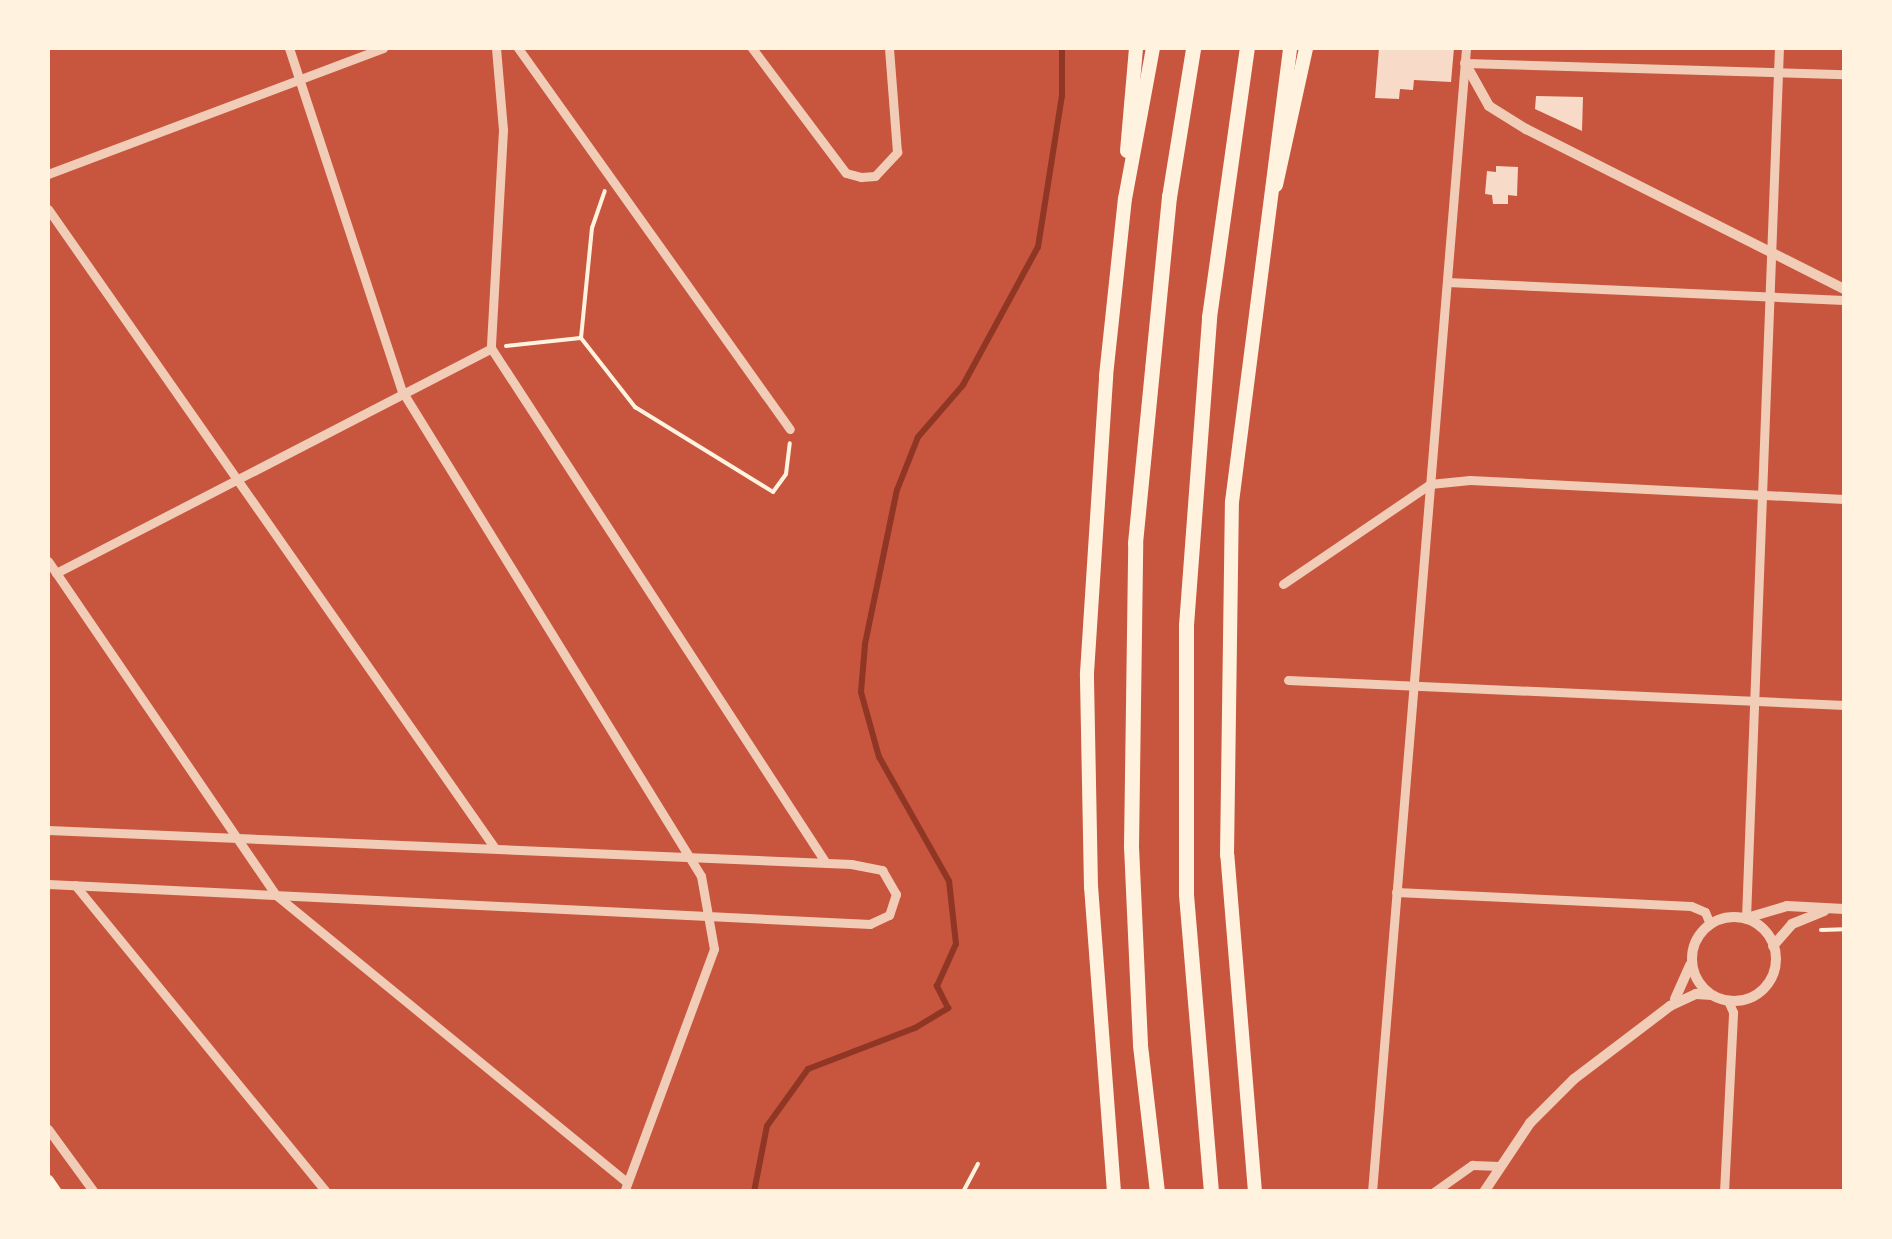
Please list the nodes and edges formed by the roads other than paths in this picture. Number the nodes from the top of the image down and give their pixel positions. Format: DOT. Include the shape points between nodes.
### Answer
graph roads {
  1 [pos="289,48"];
  2 [pos="383,48"];
  3 [pos="496,48"];
  4 [pos="518,48"];
  5 [pos="752,48"];
  6 [pos="890,48"];
  7 [pos="1136,48"];
  8 [pos="1153,48"];
  9 [pos="1193,48"];
  10 [pos="1247,48"];
  11 [pos="1290,48"];
  12 [pos="1306,48"];
  13 [pos="1466,48"];
  14 [pos="1779,48"];
  15 [pos="1466,63"];
  16 [pos="1778,71"];
  17 [pos="1844,74"];
  18 [pos="298,77"];
  19 [pos="48,174"];
  20 [pos="1126,199"];
  21 [pos="48,209"];
  22 [pos="1772,254"];
  23 [pos="1258,264"];
  24 [pos="1446,282"];
  25 [pos="1844,289"];
  26 [pos="1770,299"];
  27 [pos="1844,300"];
  28 [pos="491,348"];
  29 [pos="402,391"];
  30 [pos="790,429"];
  31 [pos="236,478"];
  32 [pos="1430,484"];
  33 [pos="1762,496"];
  34 [pos="1844,498"];
  35 [pos="48,561"];
  36 [pos="56,573"];
  37 [pos="1283,584"];
  38 [pos="1288,680"];
  39 [pos="1413,686"];
  40 [pos="1754,700"];
  41 [pos="1844,704"];
  42 [pos="48,830"];
  43 [pos="240,838"];
  44 [pos="494,847"];
  45 [pos="693,857"];
  46 [pos="826,863"];
  47 [pos="48,884"];
  48 [pos="75,885"];
  49 [pos="1396,892"];
  50 [pos="276,895"];
  51 [pos="1838,909"];
  52 [pos="708,916"];
  53 [pos="1746,918"];
  54 [pos="1710,924"];
  55 [pos="1773,946"];
  56 [pos="1691,959"];
  57 [pos="1712,995"];
  58 [pos="1728,1001"];
  59 [pos="1670,1006"];
  60 [pos="48,1129"];
  61 [pos="1500,1166"];
  62 [pos="48,1180"];
  63 [pos="626,1187"];
  64 [pos="56,1192"];
  65 [pos="94,1192"];
  66 [pos="326,1192"];
  67 [pos="1114,1192"];
  68 [pos="1157,1192"];
  69 [pos="1211,1192"];
  70 [pos="1255,1192"];
  71 [pos="1372,1192"];
  72 [pos="1434,1192"];
  73 [pos="1484,1192"];
  74 [pos="1724,1192"];
  1 -- 18 [label="street"];
  2 -- 18 [label="street"];
  3 -- 28 [label="street" via="503,130"];
  4 -- 30 [label="street"];
  5 -- 6 [label="street" via="846,173 862,177 875,176 897,152"];
  7 -- 20 [label="highway"];
  8 -- 20 [label="highway"];
  9 -- 68 [label="highway" via="1167,215 1134,563 1131,847 1140,1044"];
  10 -- 69 [label="highway" via="1209,316 1186,625 1186,894"];
  11 -- 23 [label="highway"];
  12 -- 23 [label="highway"];
  13 -- 15 [label="street"];
  14 -- 16 [label="street"];
  15 -- 16 [label="street"];
  15 -- 22 [label="street" via="1490,106"];
  15 -- 24 [label="street"];
  16 -- 17 [label="street"];
  16 -- 22 [label="street"];
  18 -- 19 [label="street"];
  18 -- 29 [label="street"];
  20 -- 67 [label="highway" via="1096,494 1088,674 1091,887"];
  21 -- 31 [label="street"];
  22 -- 25 [label="street"];
  22 -- 26 [label="street"];
  23 -- 70 [label="highway" via="1232,502 1225,736 1232,968"];
  24 -- 26 [label="street"];
  24 -- 32 [label="street"];
  26 -- 27 [label="street"];
  26 -- 33 [label="street"];
  28 -- 29 [label="street"];
  28 -- 46 [label="street"];
  29 -- 31 [label="street"];
  29 -- 45 [label="street"];
  31 -- 36 [label="street"];
  31 -- 44 [label="street"];
  32 -- 33 [label="street" via="1470,480"];
  32 -- 37 [label="street"];
  32 -- 39 [label="street"];
  33 -- 34 [label="street"];
  33 -- 40 [label="street"];
  35 -- 36 [label="street"];
  36 -- 43 [label="street"];
  38 -- 39 [label="street"];
  39 -- 40 [label="street"];
  39 -- 49 [label="street"];
  40 -- 41 [label="street"];
  40 -- 53 [label="street"];
  42 -- 43 [label="street"];
  43 -- 44 [label="street"];
  43 -- 50 [label="street"];
  44 -- 45 [label="street"];
  45 -- 46 [label="street"];
  45 -- 52 [label="street"];
  46 -- 52 [label="street" via="882,870 896,894 889,916 870,924"];
  47 -- 48 [label="street"];
  48 -- 50 [label="street"];
  48 -- 66 [label="street"];
  49 -- 54 [label="street" via="1691,906 1706,912"];
  49 -- 71 [label="street"];
  50 -- 52 [label="street"];
  50 -- 63 [label="street"];
  51 -- 53 [label="street" via="1787,906"];
  51 -- 55 [label="street" via="1792,924"];
  52 -- 63 [label="street" via="714,949"];
  53 -- 54 [label="street"];
  53 -- 55 [label="street"];
  54 -- 56 [label="street"];
  55 -- 58 [label="street" via="1766,985"];
  56 -- 57 [label="street"];
  56 -- 59 [label="street" via="1688,978"];
  57 -- 58 [label="street"];
  57 -- 59 [label="street" via="1696,994"];
  58 -- 74 [label="street" via="1733,1012"];
  59 -- 61 [label="street" via="1546,1105"];
  60 -- 65 [label="street"];
  61 -- 72 [label="street" via="1472,1165"];
  61 -- 73 [label="street"];
  62 -- 64 [label="main road"];
}
